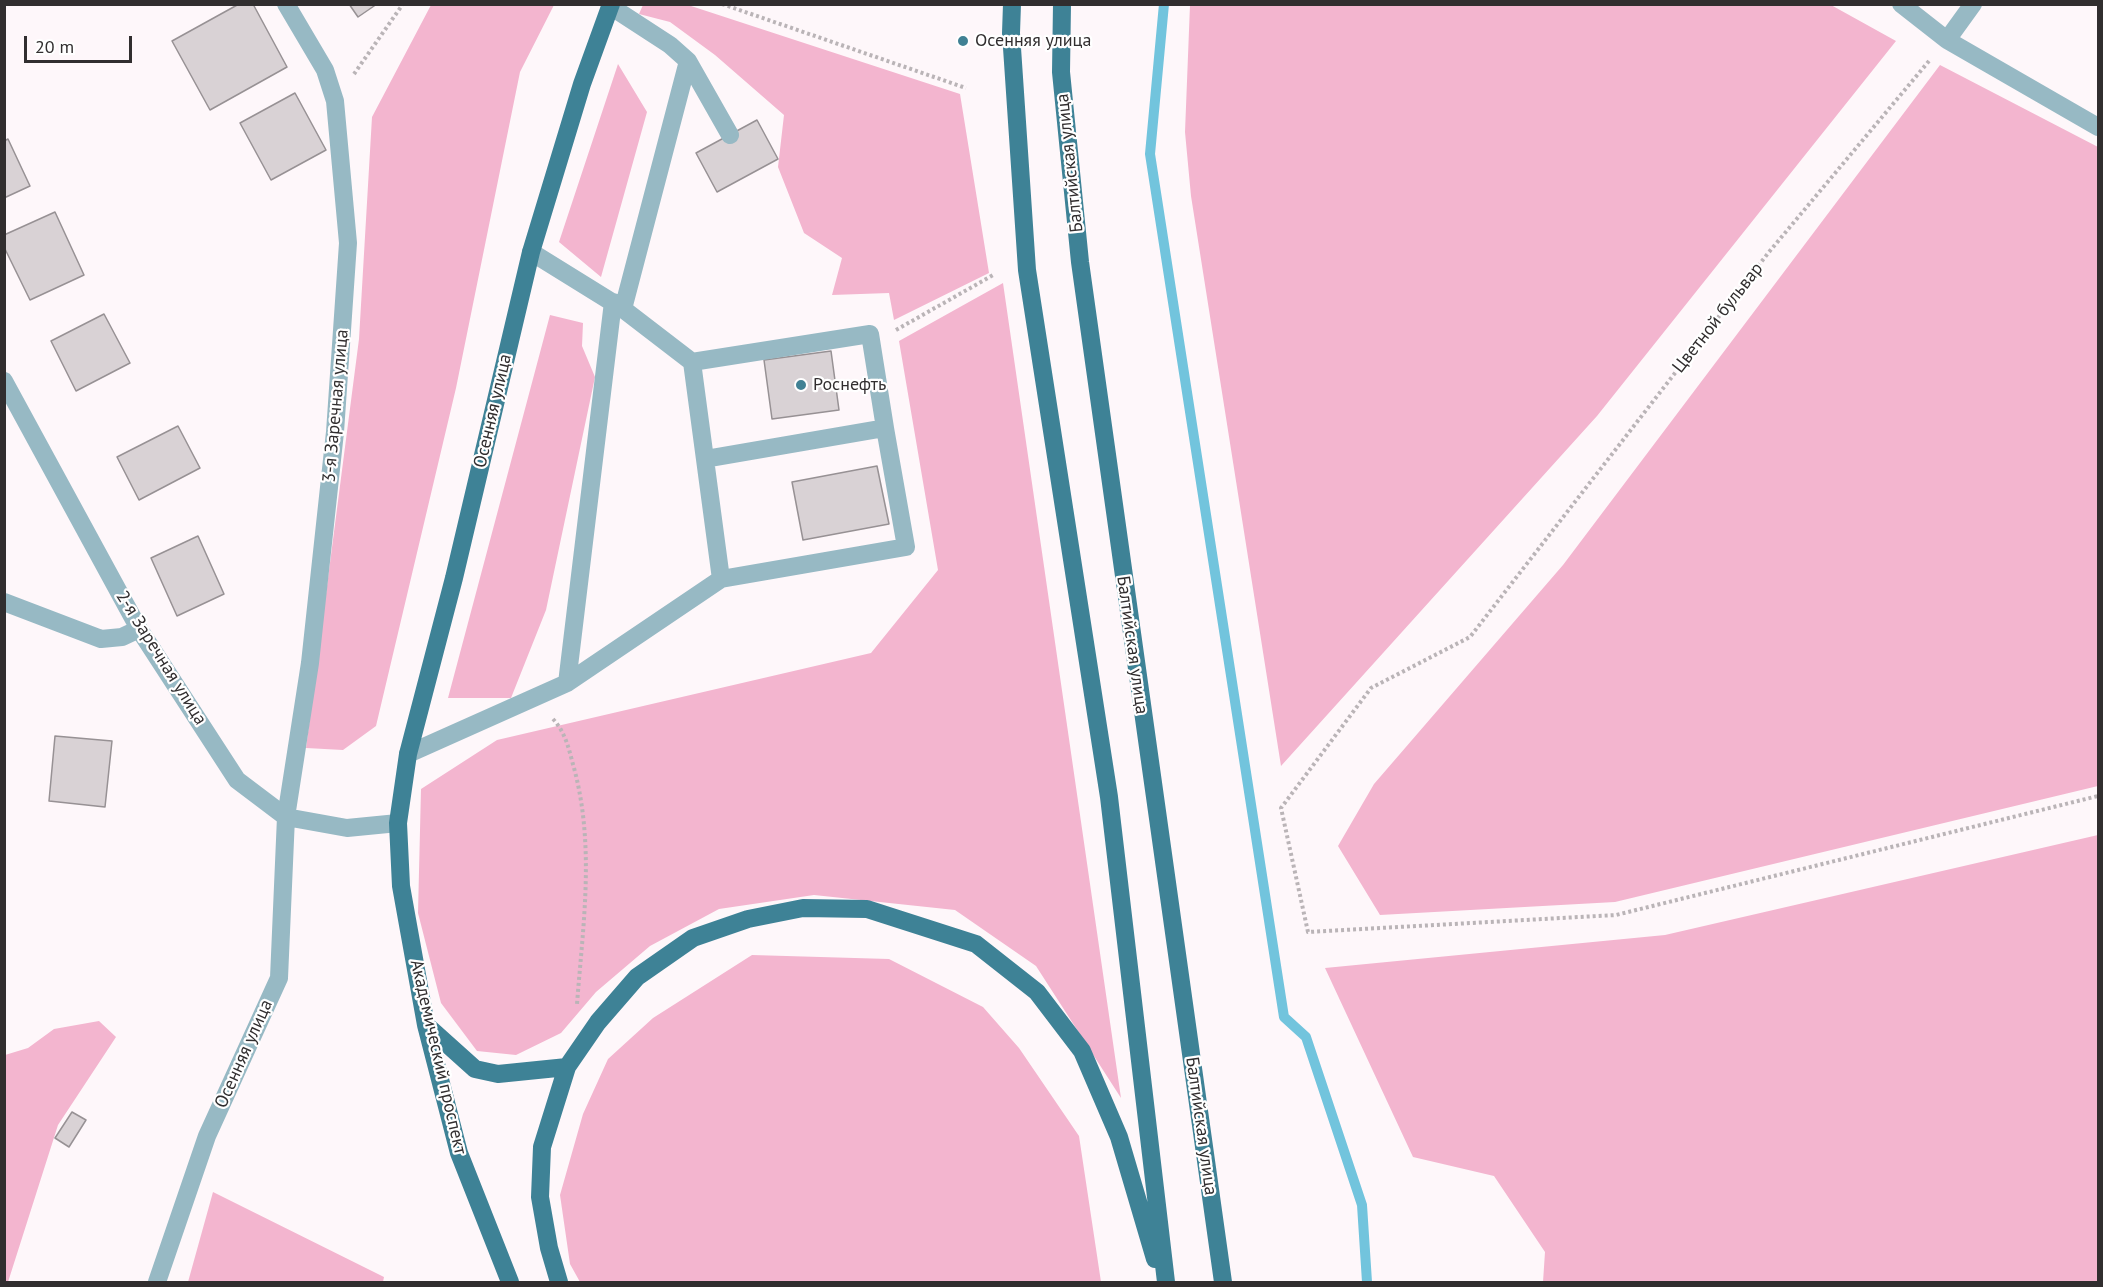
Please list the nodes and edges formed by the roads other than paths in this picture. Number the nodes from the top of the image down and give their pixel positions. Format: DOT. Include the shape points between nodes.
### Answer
graph roads {
  1 [pos="286,4"];
  2 [pos="1012,4"];
  3 [pos="1062,4"];
  4 [pos="1901,4"];
  5 [pos="1973,4"];
  6 [pos="610,5"];
  7 [pos="1947,40"];
  8 [pos="688,61"];
  9 [pos="2098,127"];
  10 [pos="730,135"];
  11 [pos="531,252"];
  12 [pos="618,306"];
  13 [pos="692,362"];
  14 [pos="4,381"];
  15 [pos="885,428"];
  16 [pos="705,459"];
  17 [pos="721,579"];
  18 [pos="4,602"];
  19 [pos="139,628"];
  20 [pos="567,683"];
  21 [pos="408,754"];
  22 [pos="286,817"];
  23 [pos="398,823"];
  24 [pos="426,1025"];
  25 [pos="567,1067"];
  26 [pos="157,1282"];
  27 [pos="510,1282"];
  28 [pos="559,1282"];
  29 [pos="1164,1282"];
  30 [pos="1223,1282"];
  1 -- 22 [label="street, 3-я Заречная улица" via="325,70 335,101 348,255 335,432 313,640"];
  2 -- 29 [label="main road" via="1011,45 1027,270 1109,797"];
  3 -- 30 [label="main road, Балтийская улица" via="1061,72 1083,285"];
  4 -- 7 [label="street"];
  5 -- 7 [label="street"];
  6 -- 8 [label="street"];
  6 -- 11 [label="main road, Осенняя улица"];
  7 -- 9 [label="street"];
  8 -- 10 [label="street"];
  8 -- 12 [label="street"];
  11 -- 12 [label="street"];
  11 -- 21 [label="main road, Осенняя улица"];
  12 -- 13 [label="street"];
  12 -- 20 [label="street"];
  13 -- 15 [label="street" via="870,334"];
  13 -- 16 [label="street"];
  14 -- 19 [label="street, 2-я Заречная улица"];
  15 -- 16 [label="street"];
  15 -- 17 [label="street" via="906,547"];
  16 -- 17 [label="street"];
  17 -- 20 [label="street"];
  18 -- 19 [label="street" via="101,639 122,637"];
  19 -- 22 [label="street, 2-я Заречная улица" via="237,780"];
  20 -- 21 [label="street"];
  21 -- 23 [label="main road, Осенняя улица"];
  22 -- 23 [label="street, 2-я Заречная улица" via="347,828"];
  22 -- 26 [label="street, Осенняя улица" via="279,978 207,1136"];
  23 -- 24 [label="main road, Академический проспект" via="401,886"];
  24 -- 25 [label="main road" via="475,1069 498,1074"];
  24 -- 27 [label="main road, Академический проспект" via="459,1153"];
  25 -- 28 [label="main road" via="542,1147 540,1197"];
  25 -- 29 [label="main road" via="598,1022 637,977 693,938 748,919 803,908 867,909 976,944 1036,992 1082,1050 1119,1137"];
}
